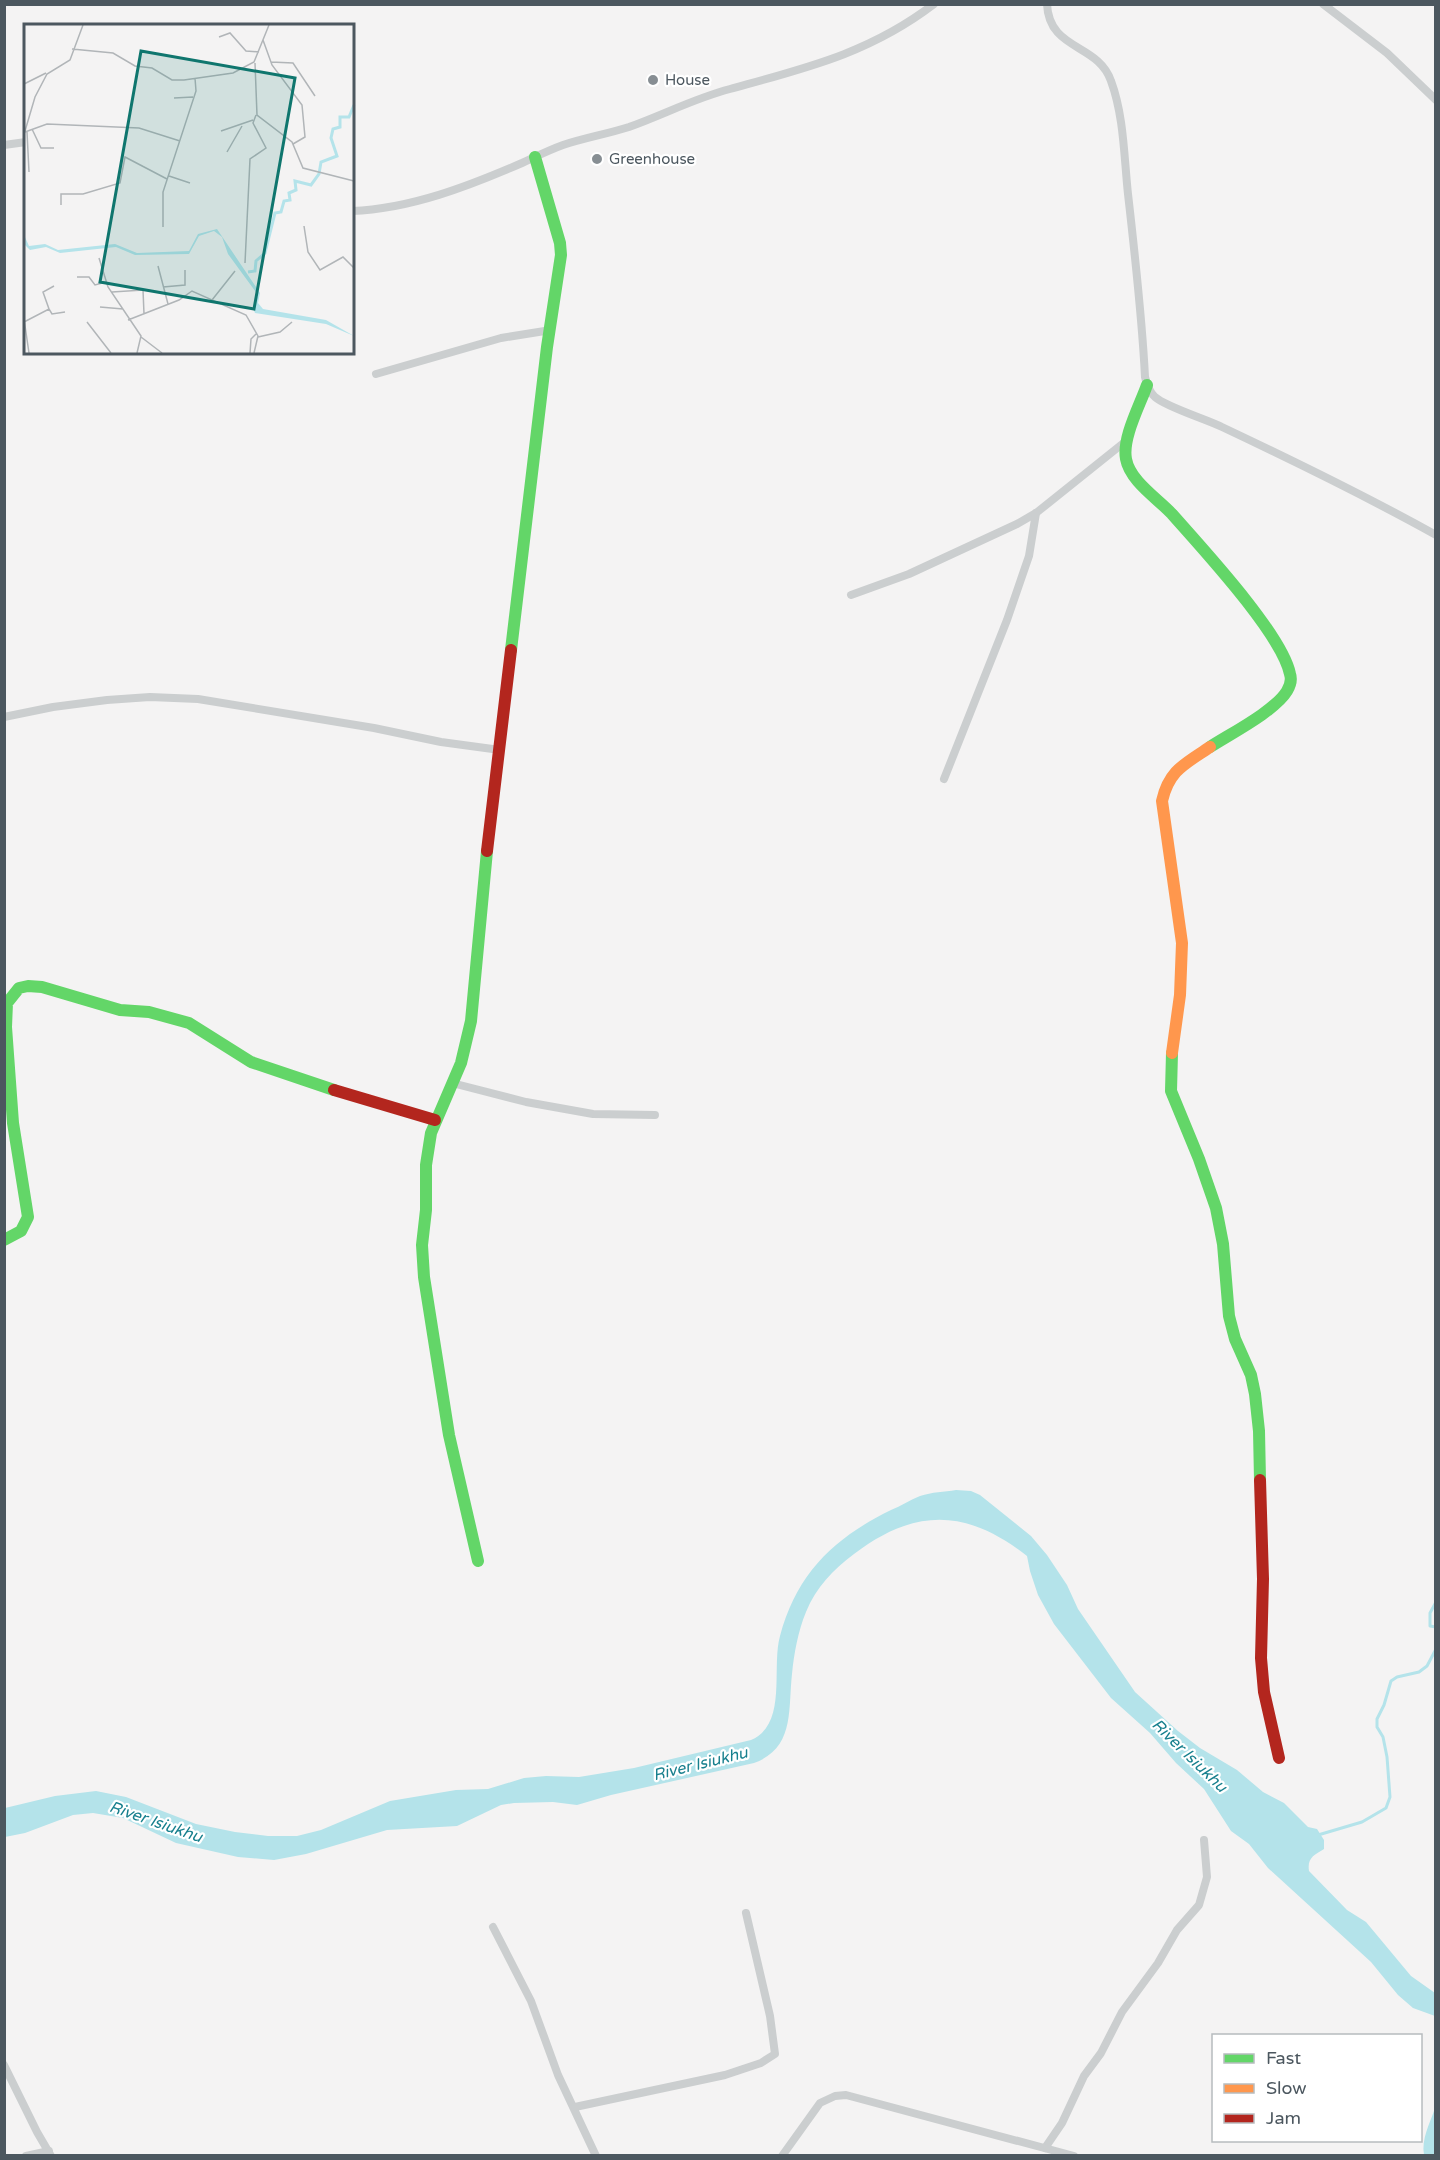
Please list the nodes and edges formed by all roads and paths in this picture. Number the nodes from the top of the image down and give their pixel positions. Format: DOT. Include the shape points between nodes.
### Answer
graph roads {
  1 [pos="934,4"];
  2 [pos="1047,4"];
  3 [pos="1323,4"];
  4 [pos="1436,100"];
  5 [pos="24,142"];
  6 [pos="4,145"];
  7 [pos="535,157"];
  8 [pos="354,211"];
  9 [pos="551,330"];
  10 [pos="376,374"];
  11 [pos="1147,385"];
  12 [pos="1126,441"];
  13 [pos="1036,513"];
  14 [pos="1436,535"];
  15 [pos="851,595"];
  16 [pos="4,717"];
  17 [pos="500,750"];
  18 [pos="944,779"];
  19 [pos="452,1083"];
  20 [pos="655,1114"];
  21 [pos="435,1120"];
  22 [pos="4,1240"];
  23 [pos="478,1561"];
  24 [pos="1279,1758"];
  25 [pos="1204,1840"];
  26 [pos="747,1913"];
  27 [pos="493,1926"];
  28 [pos="4,2065"];
  29 [pos="575,2107"];
  30 [pos="1045,2148"];
  31 [pos="50,2153"];
  32 [pos="26,2156"];
  33 [pos="596,2156"];
  34 [pos="782,2156"];
  35 [pos="1074,2156"];
  1 -- 7 [label="street" via="888,34 834,60 729,89 630,127 566,144"];
  2 -- 11 [label="street" via="1056,33 1097,60 1108,73 1113,88 1124,151"];
  3 -- 4 [label="street" via="1387,53"];
  5 -- 6 [label="street"];
  7 -- 8 [label="street" via="432,196 373,211"];
  7 -- 9 [label="street" via="561,255"];
  9 -- 10 [label="street" via="501,338"];
  9 -- 17 [label="street"];
  11 -- 12 [label="street"];
  11 -- 14 [label="street" via="1160,401 1209,420"];
  12 -- 13 [label="street"];
  12 -- 24 [label="street" via="1129,468 1263,624 1291,676 1287,691 1276,704 1178,769 1166,784 1162,801 1182,944 1180,995 1170,1063 1171,1091 1216,1208 1229,1316 1255,1394 1263,1579 1262,1677"];
  13 -- 15 [label="street" via="909,574"];
  13 -- 18 [label="street" via="1029,556 1007,620"];
  16 -- 17 [label="street" via="107,699 189,698"];
  17 -- 19 [label="street" via="471,1021"];
  19 -- 20 [label="street" via="593,1114"];
  19 -- 21 [label="street"];
  21 -- 22 [label="street" via="251,1062 189,1023 149,1012 120,1010 42,987 20,988 7,1002 6,1027 13,1123 28,1217 21,1231"];
  21 -- 23 [label="street" via="428,1150 422,1259 449,1436"];
  25 -- 30 [label="street" via="1207,1877 1199,1905 1177,1930 1122,2012"];
  26 -- 29 [label="street" via="775,2054 725,2075"];
  27 -- 29 [label="street" via="531,2001 558,2075"];
  28 -- 31 [label="street"];
  29 -- 33 [label="street"];
  30 -- 34 [label="street" via="846,2095 820,2103"];
  30 -- 35 [label="street"];
  31 -- 32 [label="street"];
}
